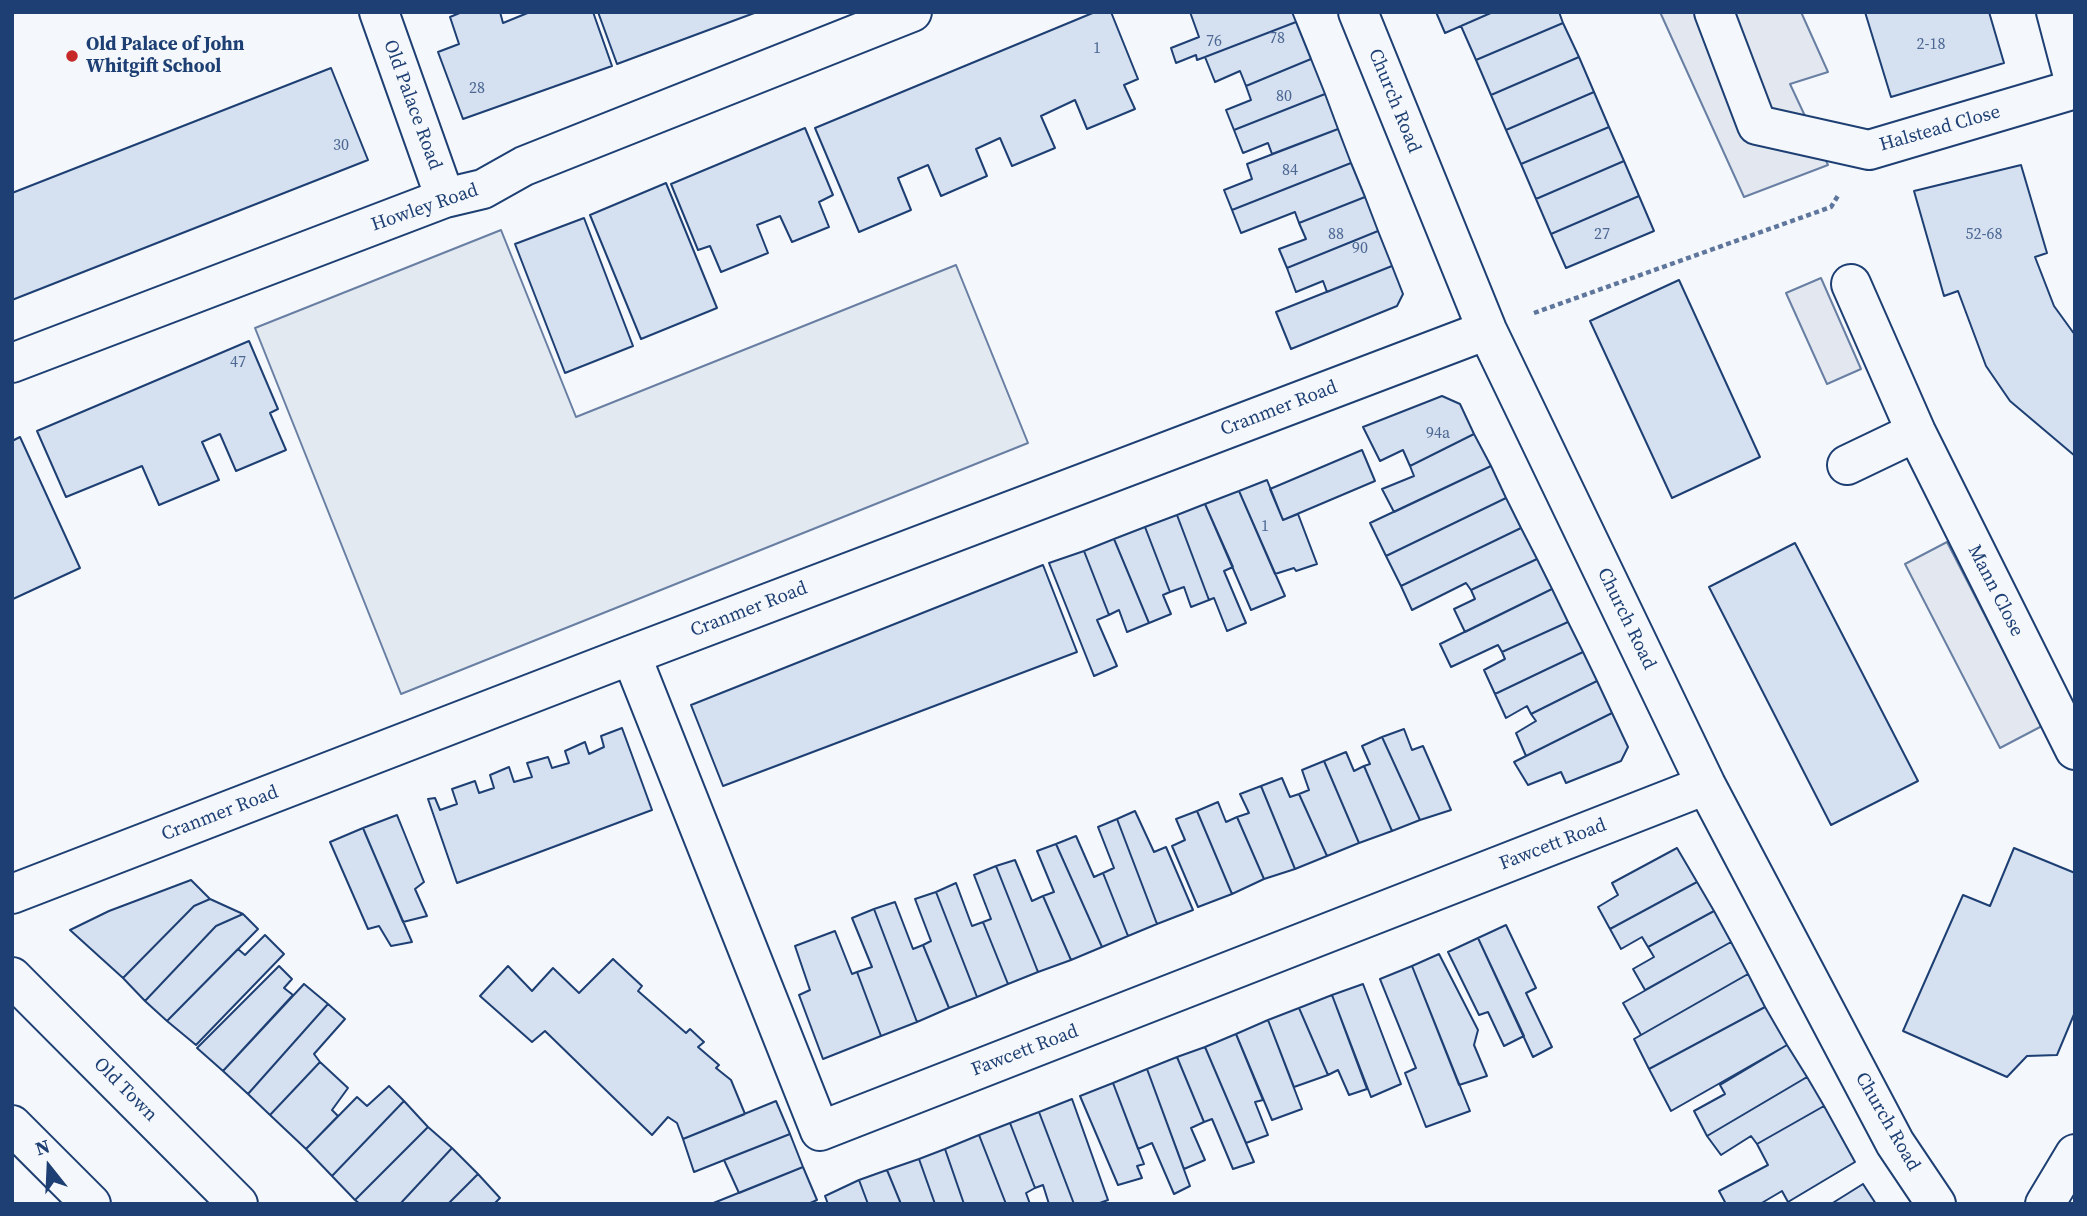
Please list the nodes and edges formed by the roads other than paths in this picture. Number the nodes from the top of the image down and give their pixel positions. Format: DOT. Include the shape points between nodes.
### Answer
graph roads {
  1 [pos="379,12"];
  2 [pos="912,12"];
  3 [pos="1358,12"];
  4 [pos="1714,12"];
  5 [pos="2056,12"];
  6 [pos="2075,87"];
  7 [pos="445,198"];
  8 [pos="1851,284"];
  9 [pos="1487,330"];
  10 [pos="12,363"];
  11 [pos="1916,432"];
  12 [pos="1847,465"];
  13 [pos="631,655"];
  14 [pos="2075,750"];
  15 [pos="1706,785"];
  16 [pos="12,894"];
  17 [pos="12,977"];
  18 [pos="12,1125"];
  19 [pos="91,1204"];
  20 [pos="238,1204"];
  21 [pos="1936,1204"];
  1 -- 7 [label="street, Old Palace Road"];
  2 -- 7 [label="street, Howley Road" via="524,166 483,190"];
  3 -- 9 [label="street, Church Road"];
  4 -- 6 [label="street, Halstead Close" via="1757,125 1869,150"];
  5 -- 6 [label="street"];
  7 -- 10 [label="street, Howley Road"];
  8 -- 11 [label="street, Mann Close"];
  9 -- 13 [label="street, Cranmer Road"];
  9 -- 15 [label="street, Church Road"];
  11 -- 12 [label="street"];
  11 -- 14 [label="street, Mann Close"];
  13 -- 15 [label="street, Fawcett Road" via="820,1131"];
  13 -- 16 [label="street, Cranmer Road"];
  15 -- 21 [label="street, Church Road" via="1895,1143"];
  17 -- 20 [label="street, Old Town"];
  18 -- 19 [label="street"];
}
